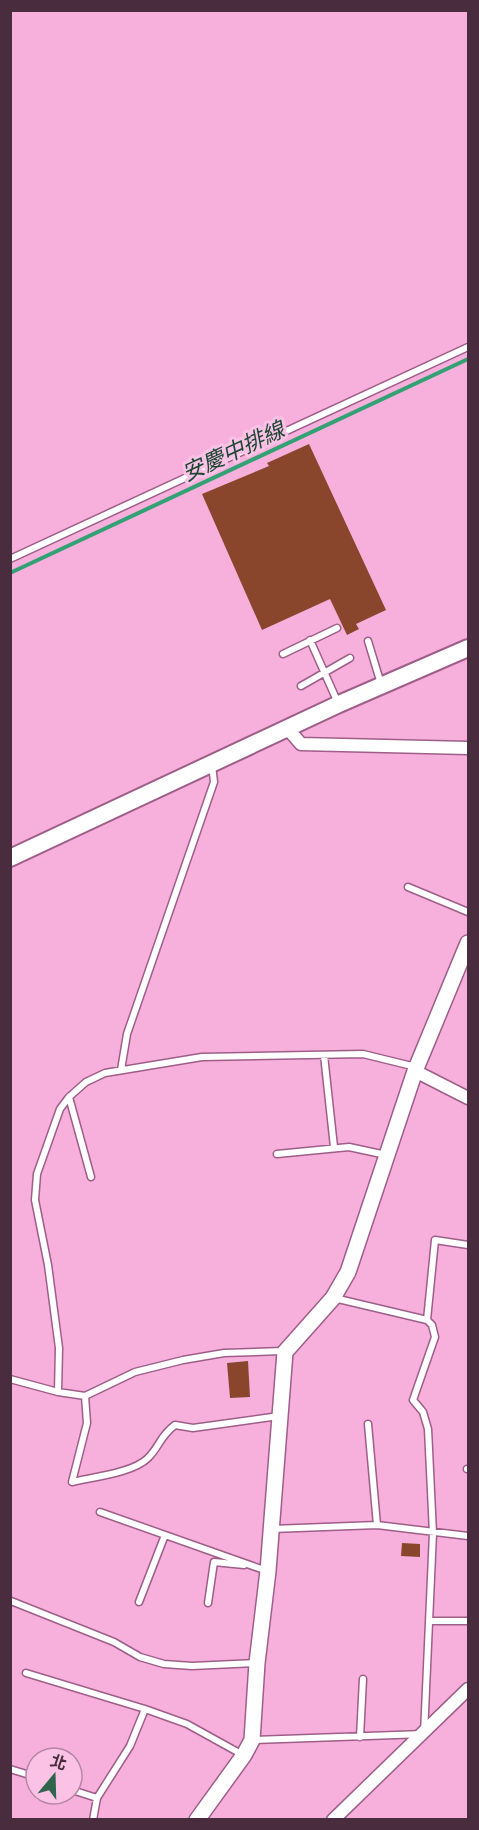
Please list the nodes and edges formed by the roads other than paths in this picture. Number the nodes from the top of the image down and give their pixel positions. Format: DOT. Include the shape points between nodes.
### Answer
graph roads {
  1 [pos="468,347"];
  2 [pos="10,559"];
  3 [pos="337,628"];
  4 [pos="310,640"];
  5 [pos="368,641"];
  6 [pos="468,648"];
  7 [pos="283,654"];
  8 [pos="350,658"];
  9 [pos="325,671"];
  10 [pos="301,686"];
  11 [pos="381,686"];
  12 [pos="339,704"];
  13 [pos="288,729"];
  14 [pos="468,748"];
  15 [pos="212,764"];
  16 [pos="10,858"];
  17 [pos="408,887"];
  18 [pos="468,912"];
  19 [pos="468,943"];
  20 [pos="324,1054"];
  21 [pos="416,1069"];
  22 [pos="121,1070"];
  23 [pos="69,1097"];
  24 [pos="468,1098"];
  25 [pos="334,1147"];
  26 [pos="277,1154"];
  27 [pos="387,1155"];
  28 [pos="91,1177"];
  29 [pos="468,1245"];
  30 [pos="333,1298"];
  31 [pos="427,1320"];
  32 [pos="286,1351"];
  33 [pos="10,1379"];
  34 [pos="57,1392"];
  35 [pos="85,1395"];
  36 [pos="280,1416"];
  37 [pos="368,1425"];
  38 [pos="100,1512"];
  39 [pos="377,1525"];
  40 [pos="272,1529"];
  41 [pos="433,1533"];
  42 [pos="165,1535"];
  43 [pos="468,1536"];
  44 [pos="262,1569"];
  45 [pos="11,1601"];
  46 [pos="139,1602"];
  47 [pos="208,1603"];
  48 [pos="429,1621"];
  49 [pos="468,1621"];
  50 [pos="257,1663"];
  51 [pos="26,1673"];
  52 [pos="363,1679"];
  53 [pos="468,1689"];
  54 [pos="145,1709"];
  55 [pos="424,1734"];
  56 [pos="360,1737"];
  57 [pos="252,1740"];
  58 [pos="244,1755"];
  59 [pos="84,1794"];
  60 [pos="97,1798"];
  61 [pos="93,1820"];
  62 [pos="198,1820"];
  63 [pos="333,1820"];
  1 -- 2 [label="lane"];
  3 -- 4 [label="lane"];
  4 -- 7 [label="lane"];
  4 -- 9 [label="lane"];
  5 -- 11 [label="lane"];
  6 -- 11 [label="main road"];
  8 -- 9 [label="lane"];
  9 -- 10 [label="lane"];
  9 -- 12 [label="lane"];
  11 -- 12 [label="main road"];
  12 -- 13 [label="main road"];
  13 -- 14 [label="street" via="301,744"];
  13 -- 15 [label="main road"];
  15 -- 16 [label="main road"];
  15 -- 22 [label="lane" via="214,782 127,1034"];
  17 -- 18 [label="lane"];
  19 -- 21 [label="street"];
  20 -- 21 [label="lane" via="363,1054"];
  20 -- 22 [label="lane" via="202,1057"];
  20 -- 25 [label="lane"];
  21 -- 24 [label="street"];
  21 -- 27 [label="street"];
  22 -- 23 [label="lane" via="105,1072"];
  23 -- 28 [label="lane"];
  23 -- 34 [label="lane" via="50,1137 34,1200 59,1348"];
  25 -- 26 [label="lane"];
  25 -- 27 [label="lane"];
  27 -- 30 [label="street" via="348,1272"];
  29 -- 31 [label="lane" via="435,1240"];
  30 -- 31 [label="lane"];
  30 -- 32 [label="street"];
  31 -- 41 [label="lane" via="435,1337 413,1400 423,1412 428,1429"];
  32 -- 35 [label="lane" via="224,1353 183,1360 135,1372"];
  32 -- 36 [label="street"];
  33 -- 34 [label="lane"];
  34 -- 35 [label="lane"];
  35 -- 36 [label="lane" via="87,1423 72,1482 135,1467 149,1457 165,1433 176,1425 193,1428"];
  36 -- 40 [label="street"];
  37 -- 39 [label="lane"];
  38 -- 42 [label="lane"];
  39 -- 40 [label="lane"];
  39 -- 41 [label="lane"];
  40 -- 44 [label="street"];
  41 -- 43 [label="lane"];
  41 -- 48 [label="lane"];
  42 -- 44 [label="lane"];
  42 -- 46 [label="lane"];
  44 -- 47 [label="lane" via="214,1562"];
  44 -- 50 [label="street"];
  45 -- 50 [label="lane" via="164,1664"];
  48 -- 49 [label="lane"];
  48 -- 55 [label="lane"];
  50 -- 57 [label="street"];
  51 -- 54 [label="lane"];
  52 -- 56 [label="lane"];
  53 -- 55 [label="street"];
  54 -- 58 [label="lane" via="188,1724"];
  54 -- 60 [label="lane" via="130,1746"];
  55 -- 56 [label="lane"];
  55 -- 63 [label="street"];
  56 -- 57 [label="lane"];
  57 -- 58 [label="street"];
  58 -- 62 [label="street"];
  59 -- 60 [label="lane"];
  60 -- 61 [label="lane"];
}
